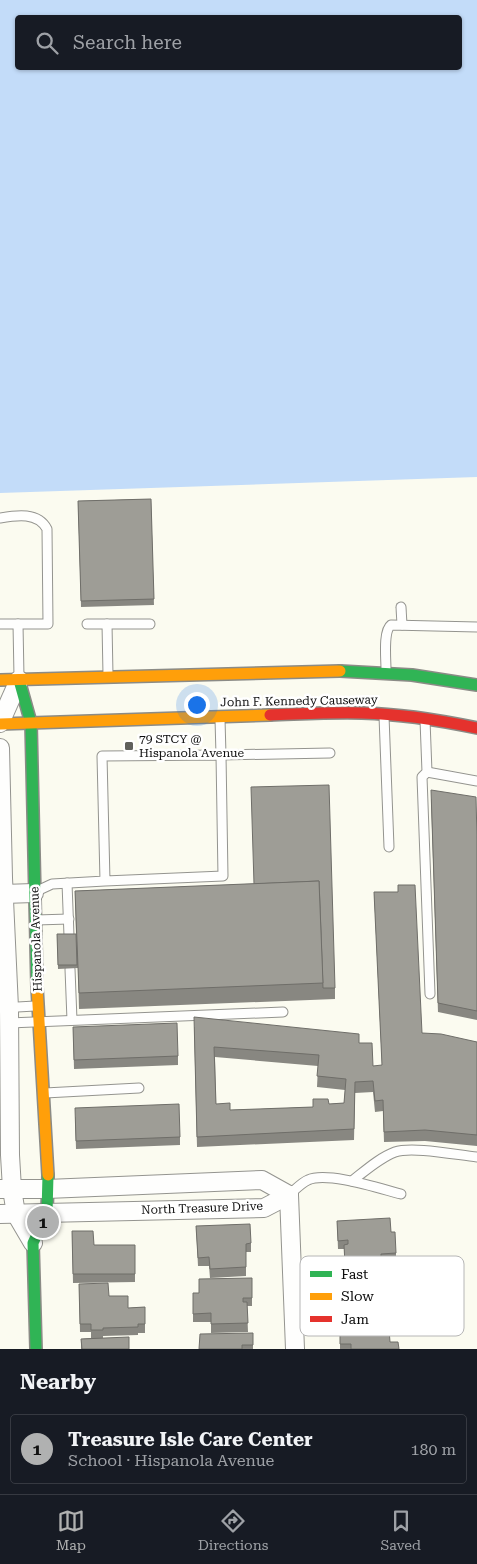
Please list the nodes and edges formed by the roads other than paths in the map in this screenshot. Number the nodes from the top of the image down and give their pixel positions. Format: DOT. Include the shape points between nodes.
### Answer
graph roads {
  1 [pos="0,518"];
  2 [pos="401,607"];
  3 [pos="0,624"];
  4 [pos="18,624"];
  5 [pos="87,624"];
  6 [pos="107,624"];
  7 [pos="150,624"];
  8 [pos="402,625"];
  9 [pos="477,627"];
  10 [pos="386,672"];
  11 [pos="108,678"];
  12 [pos="0,680"];
  13 [pos="19,680"];
  14 [pos="477,685"];
  15 [pos="384,713"];
  16 [pos="220,717"];
  17 [pos="425,718"];
  18 [pos="31,723"];
  19 [pos="0,724"];
  20 [pos="477,728"];
  21 [pos="0,748"];
  22 [pos="330,753"];
  23 [pos="221,755"];
  24 [pos="427,772"];
  25 [pos="477,781"];
  26 [pos="0,806"];
  27 [pos="388,847"];
  28 [pos="105,881"];
  29 [pos="2,883"];
  30 [pos="67,883"];
  31 [pos="34,892"];
  32 [pos="68,919"];
  33 [pos="35,920"];
  34 [pos="69,936"];
  35 [pos="70,969"];
  36 [pos="430,994"];
  37 [pos="38,1006"];
  38 [pos="283,1012"];
  39 [pos="6,1013"];
  40 [pos="72,1020"];
  41 [pos="38,1021"];
  42 [pos="139,1088"];
  43 [pos="42,1093"];
  44 [pos="477,1157"];
  45 [pos="352,1181"];
  46 [pos="6,1189"];
  47 [pos="47,1189"];
  48 [pos="401,1194"];
  49 [pos="289,1195"];
  50 [pos="47,1213"];
  51 [pos="8,1214"];
  52 [pos="33,1243"];
  53 [pos="36,1349"];
  54 [pos="295,1349"];
  1 -- 4 [label="lane" via="34,516 47,529 48,624"];
  2 -- 8 [label="lane"];
  3 -- 4 [label="lane"];
  4 -- 13 [label="lane"];
  5 -- 6 [label="lane"];
  6 -- 7 [label="lane"];
  6 -- 11 [label="lane"];
  8 -- 9 [label="lane"];
  8 -- 10 [label="lane" via="388,627"];
  10 -- 11 [label="main road" via="346,676"];
  10 -- 14 [label="main road"];
  11 -- 13 [label="main road"];
  12 -- 13 [label="main road"];
  13 -- 18 [label="main road, Hispanola Avenue"];
  13 -- 19 [label="street"];
  15 -- 16 [label="main road, John F. Kennedy Causeway" via="347,709"];
  15 -- 17 [label="main road, John F. Kennedy Causeway"];
  15 -- 27 [label="lane"];
  16 -- 18 [label="main road, John F. Kennedy Causeway"];
  16 -- 23 [label="lane"];
  17 -- 20 [label="main road, John F. Kennedy Causeway"];
  17 -- 24 [label="lane"];
  18 -- 19 [label="main road, John F. Kennedy Causeway"];
  18 -- 31 [label="main road, Hispanola Avenue"];
  21 -- 26 [label="street, Hispanola Avenue"];
  22 -- 23 [label="lane"];
  23 -- 28 [label="lane" via="224,876"];
  23 -- 28 [label="lane" via="102,756"];
  24 -- 25 [label="lane"];
  24 -- 36 [label="lane" via="422,777"];
  26 -- 29 [label="street, Hispanola Avenue"];
  28 -- 30 [label="lane"];
  29 -- 31 [label="street"];
  29 -- 39 [label="street, Hispanola Avenue"];
  30 -- 31 [label="lane" via="52,884"];
  30 -- 32 [label="lane"];
  31 -- 33 [label="main road, Hispanola Avenue"];
  32 -- 33 [label="lane"];
  32 -- 34 [label="lane"];
  33 -- 37 [label="main road, Hispanola Avenue"];
  35 -- 40 [label="lane"];
  37 -- 39 [label="lane"];
  37 -- 41 [label="main road, Hispanola Avenue"];
  38 -- 40 [label="lane"];
  39 -- 41 [label="lane"];
  39 -- 46 [label="street, Hispanola Avenue" via="10,1155"];
  40 -- 41 [label="lane"];
  41 -- 43 [label="main road, Hispanola Avenue"];
  42 -- 43 [label="lane"];
  43 -- 47 [label="main road, Hispanola Avenue"];
  44 -- 45 [label="lane" via="396,1151"];
  45 -- 48 [label="lane"];
  45 -- 49 [label="lane" via="309,1179"];
  46 -- 47 [label="street, North Treasure Drive"];
  46 -- 51 [label="street, Hispanola Avenue"];
  47 -- 49 [label="street, North Treasure Drive" via="262,1180"];
  47 -- 50 [label="main road, Hispanola Avenue"];
  49 -- 50 [label="street, North Treasure Drive" via="264,1208"];
  49 -- 54 [label="street"];
  50 -- 51 [label="street, North Treasure Drive"];
  50 -- 52 [label="main road, Hispanola Avenue"];
  51 -- 52 [label="street, Hispanola Avenue"];
  52 -- 53 [label="main road, Hispanola Avenue"];
}
